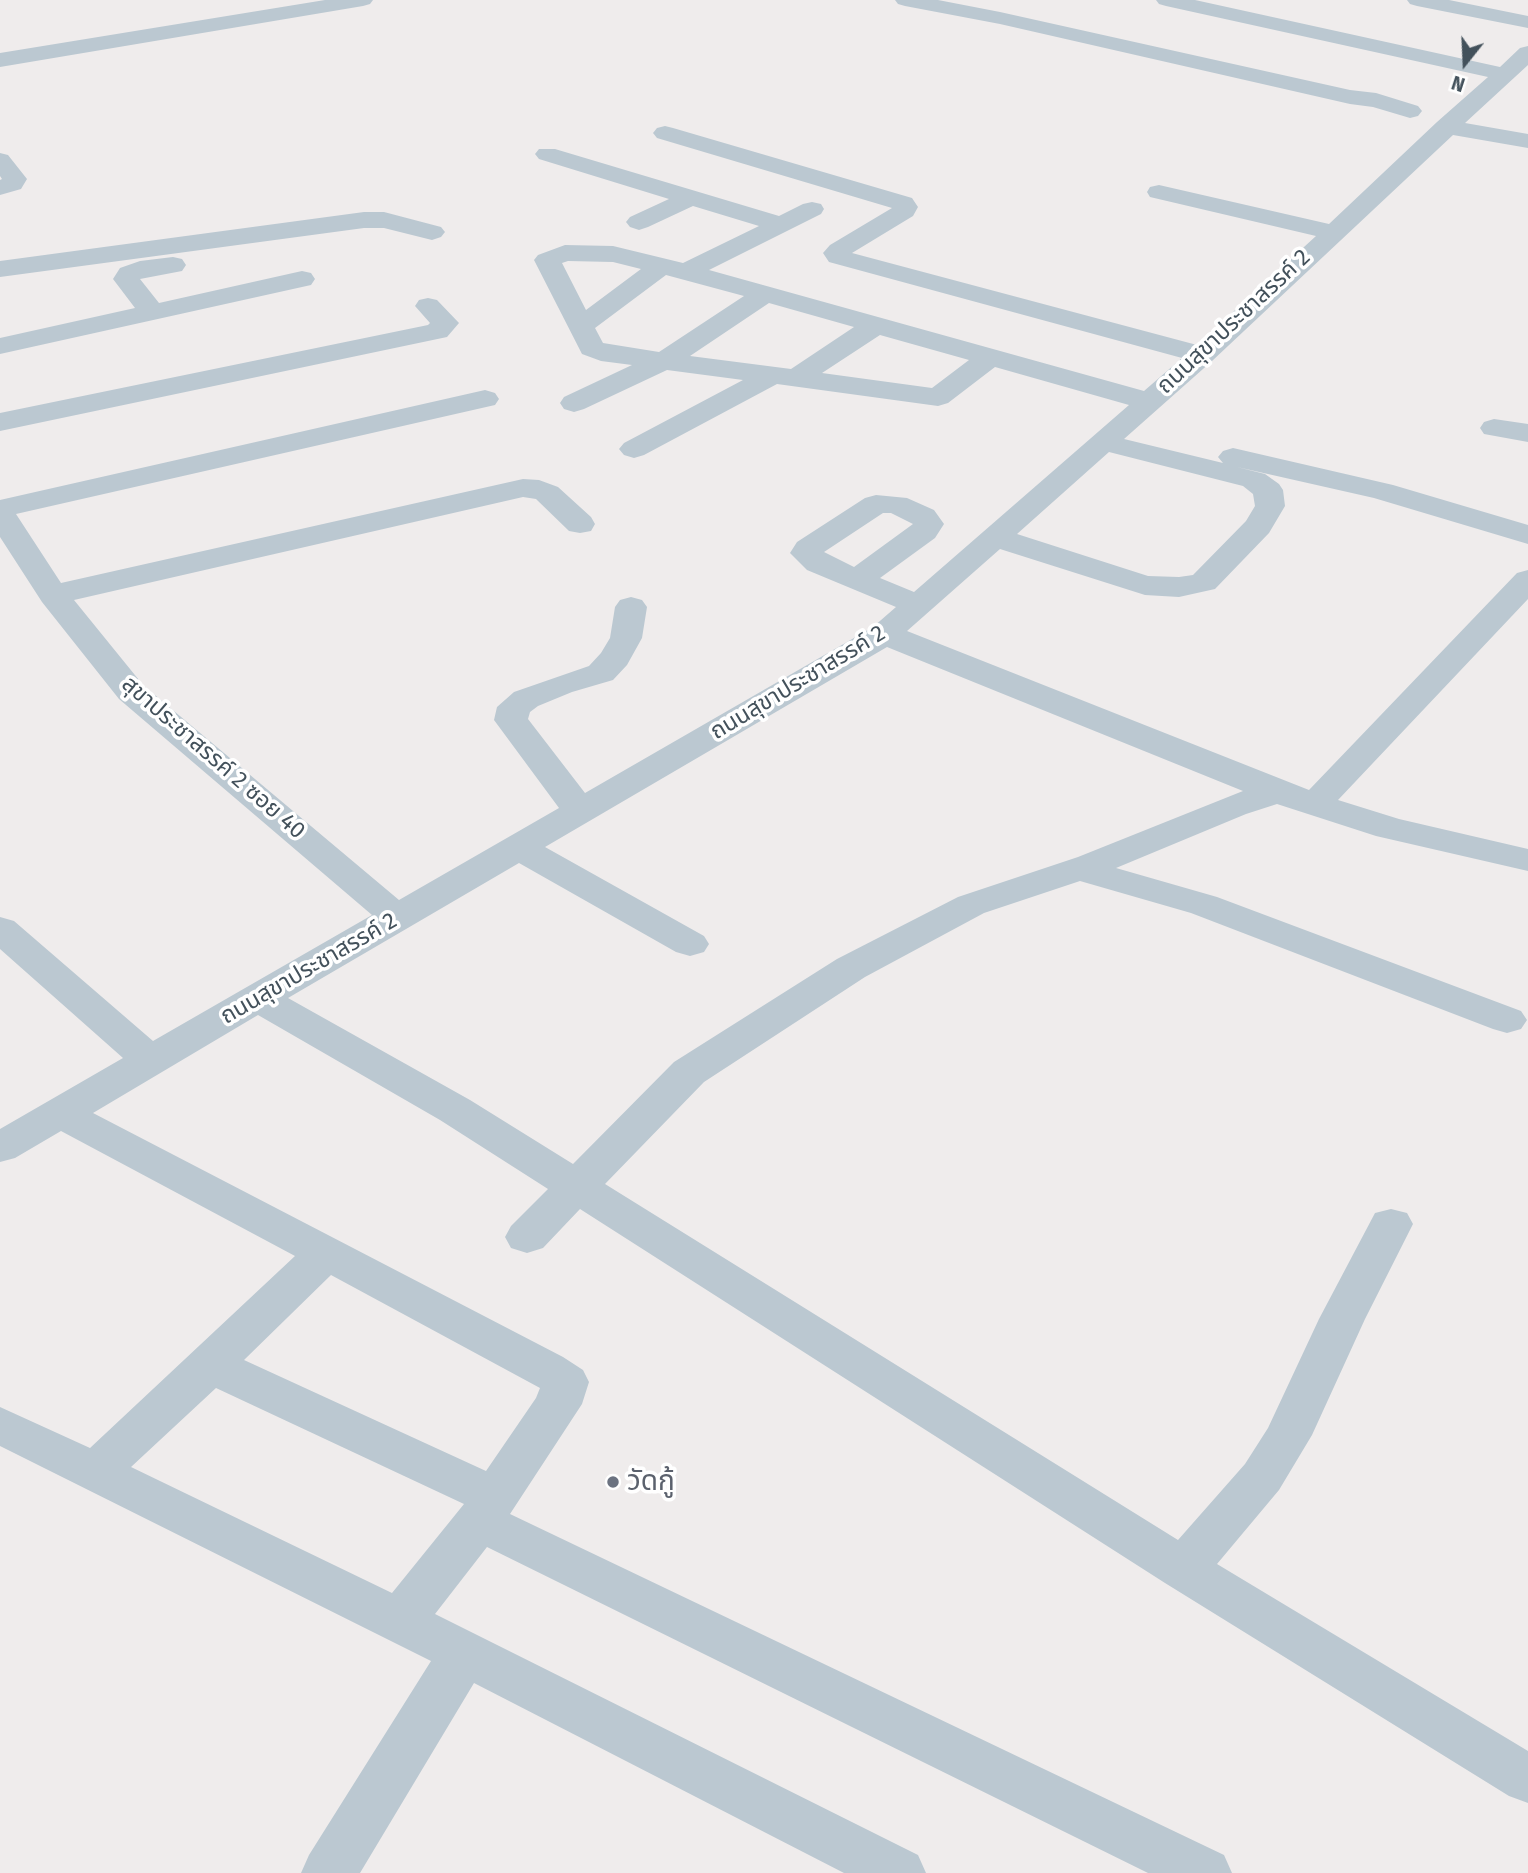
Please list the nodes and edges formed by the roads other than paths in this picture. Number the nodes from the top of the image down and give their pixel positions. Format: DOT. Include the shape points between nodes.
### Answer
graph roads {
  1 [pos="363,0"];
  2 [pos="905,0"];
  3 [pos="1166,0"];
  4 [pos="1417,0"];
  5 [pos="1528,22"];
  6 [pos="0,60"];
  7 [pos="1516,69"];
  8 [pos="1449,124"];
  9 [pos="665,133"];
  10 [pos="1528,141"];
  11 [pos="547,154"];
  12 [pos="0,160"];
  13 [pos="0,188"];
  14 [pos="1158,192"];
  15 [pos="692,197"];
  16 [pos="812,209"];
  17 [pos="639,222"];
  18 [pos="779,224"];
  19 [pos="432,232"];
  20 [pos="1331,232"];
  21 [pos="241,256"];
  22 [pos="673,269"];
  23 [pos="0,270"];
  24 [pos="302,279"];
  25 [pos="765,294"];
  26 [pos="428,306"];
  27 [pos="152,312"];
  28 [pos="876,325"];
  29 [pos="581,326"];
  30 [pos="0,346"];
  31 [pos="1202,355"];
  32 [pos="990,357"];
  33 [pos="664,361"];
  34 [pos="786,376"];
  35 [pos="485,399"];
  36 [pos="1147,401"];
  37 [pos="574,403"];
  38 [pos="0,422"];
  39 [pos="1494,428"];
  40 [pos="1528,433"];
  41 [pos="1109,436"];
  42 [pos="634,449"];
  43 [pos="0,511"];
  44 [pos="580,524"];
  45 [pos="1528,535"];
  46 [pos="996,538"];
  47 [pos="857,580"];
  48 [pos="1528,580"];
  49 [pos="53,595"];
  50 [pos="918,605"];
  51 [pos="631,607"];
  52 [pos="885,634"];
  53 [pos="1276,792"];
  54 [pos="1317,804"];
  55 [pos="580,811"];
  56 [pos="518,847"];
  57 [pos="1528,860"];
  58 [pos="1079,869"];
  59 [pos="397,917"];
  60 [pos="0,929"];
  61 [pos="690,944"];
  62 [pos="259,999"];
  63 [pos="1507,1020"];
  64 [pos="152,1061"];
  65 [pos="60,1113"];
  66 [pos="0,1149"];
  67 [pos="576,1188"];
  68 [pos="1391,1224"];
  69 [pos="527,1237"];
  70 [pos="326,1253"];
  71 [pos="211,1365"];
  72 [pos="0,1426"];
  73 [pos="95,1472"];
  74 [pos="488,1509"];
  75 [pos="1183,1569"];
  76 [pos="400,1621"];
  77 [pos="464,1654"];
  78 [pos="1528,1779"];
  79 [pos="329,1873"];
  80 [pos="898,1873"];
  81 [pos="1204,1873"];
  1 -- 6 [label="street"];
  2 -- 8 [label="street" via="1350,97"];
  3 -- 7 [label="street"];
  4 -- 5 [label="street"];
  7 -- 8 [label="street, ถนนสุขาประชาสรรค์ 2"];
  8 -- 10 [label="street"];
  8 -- 20 [label="street, ถนนสุขาประชาสรรค์ 2"];
  9 -- 31 [label="street" via="904,203 904,211 839,250 838,257"];
  11 -- 15 [label="street"];
  12 -- 13 [label="street" via="15,179"];
  14 -- 20 [label="street"];
  15 -- 17 [label="street"];
  15 -- 18 [label="street"];
  16 -- 18 [label="street"];
  18 -- 22 [label="street"];
  19 -- 23 [label="street" via="365,220"];
  20 -- 31 [label="street, ถนนสุขาประชาสรรค์ 2"];
  21 -- 27 [label="street" via="129,274 126,279"];
  22 -- 25 [label="street"];
  22 -- 29 [label="street"];
  22 -- 29 [label="street" via="600,252 552,256 547,260"];
  24 -- 27 [label="street"];
  25 -- 28 [label="street"];
  25 -- 33 [label="street"];
  26 -- 38 [label="street" via="445,323 437,331"];
  27 -- 30 [label="street"];
  28 -- 32 [label="street"];
  28 -- 34 [label="street"];
  29 -- 33 [label="street" via="592,348 601,354"];
  31 -- 36 [label="street, ถนนสุขาประชาสรรค์ 2"];
  32 -- 34 [label="street" via="938,397"];
  32 -- 36 [label="street"];
  33 -- 34 [label="street"];
  33 -- 37 [label="street"];
  34 -- 42 [label="street"];
  35 -- 43 [label="street"];
  36 -- 41 [label="street, ถนนสุขาประชาสรรค์ 2"];
  39 -- 40 [label="street"];
  41 -- 45 [label="street" via="1382,491"];
  41 -- 46 [label="street, ถนนสุขาประชาสรรค์ 2"];
  41 -- 46 [label="street" via="1254,480 1268,491 1270,506 1258,526 1204,582 1179,587 1144,585"];
  43 -- 49 [label="street, สุขาประชาสรรค์ 2 ซอย 40"];
  44 -- 49 [label="street" via="547,493 523,488"];
  46 -- 50 [label="street, ถนนสุขาประชาสรรค์ 2"];
  47 -- 50 [label="street"];
  48 -- 54 [label="street"];
  49 -- 59 [label="street, สุขาประชาสรรค์ 2 ซอย 40" via="131,692"];
  50 -- 52 [label="street, ถนนสุขาประชาสรรค์ 2"];
  51 -- 55 [label="street" via="626,638 601,673 560,685 514,707 511,720"];
  52 -- 53 [label="street"];
  52 -- 55 [label="street, ถนนสุขาประชาสรรค์ 2"];
  53 -- 54 [label="street"];
  53 -- 58 [label="street"];
  54 -- 57 [label="street" via="1389,828"];
  55 -- 56 [label="street, ถนนสุขาประชาสรรค์ 2"];
  56 -- 59 [label="street, ถนนสุขาประชาสรรค์ 2"];
  56 -- 61 [label="street"];
  58 -- 63 [label="street" via="1204,905"];
  58 -- 67 [label="street" via="971,905 851,968 689,1072"];
  59 -- 62 [label="street, ถนนสุขาประชาสรรค์ 2"];
  60 -- 64 [label="street"];
  62 -- 64 [label="street, ถนนสุขาประชาสรรค์ 2"];
  62 -- 67 [label="street" via="455,1110"];
  64 -- 65 [label="street, ถนนสุขาประชาสรรค์ 2"];
  65 -- 66 [label="street, ถนนสุขาประชาสรรค์ 2"];
  65 -- 70 [label="street"];
  67 -- 69 [label="street"];
  67 -- 75 [label="street"];
  68 -- 75 [label="street" via="1288,1435 1262,1476"];
  70 -- 71 [label="street"];
  70 -- 74 [label="street" via="566,1382 558,1405"];
  71 -- 73 [label="street"];
  71 -- 74 [label="street"];
  72 -- 73 [label="street"];
  73 -- 76 [label="street"];
  74 -- 76 [label="street"];
  74 -- 81 [label="street"];
  75 -- 78 [label="street"];
  76 -- 77 [label="street"];
  77 -- 79 [label="street"];
  77 -- 80 [label="street"];
}
